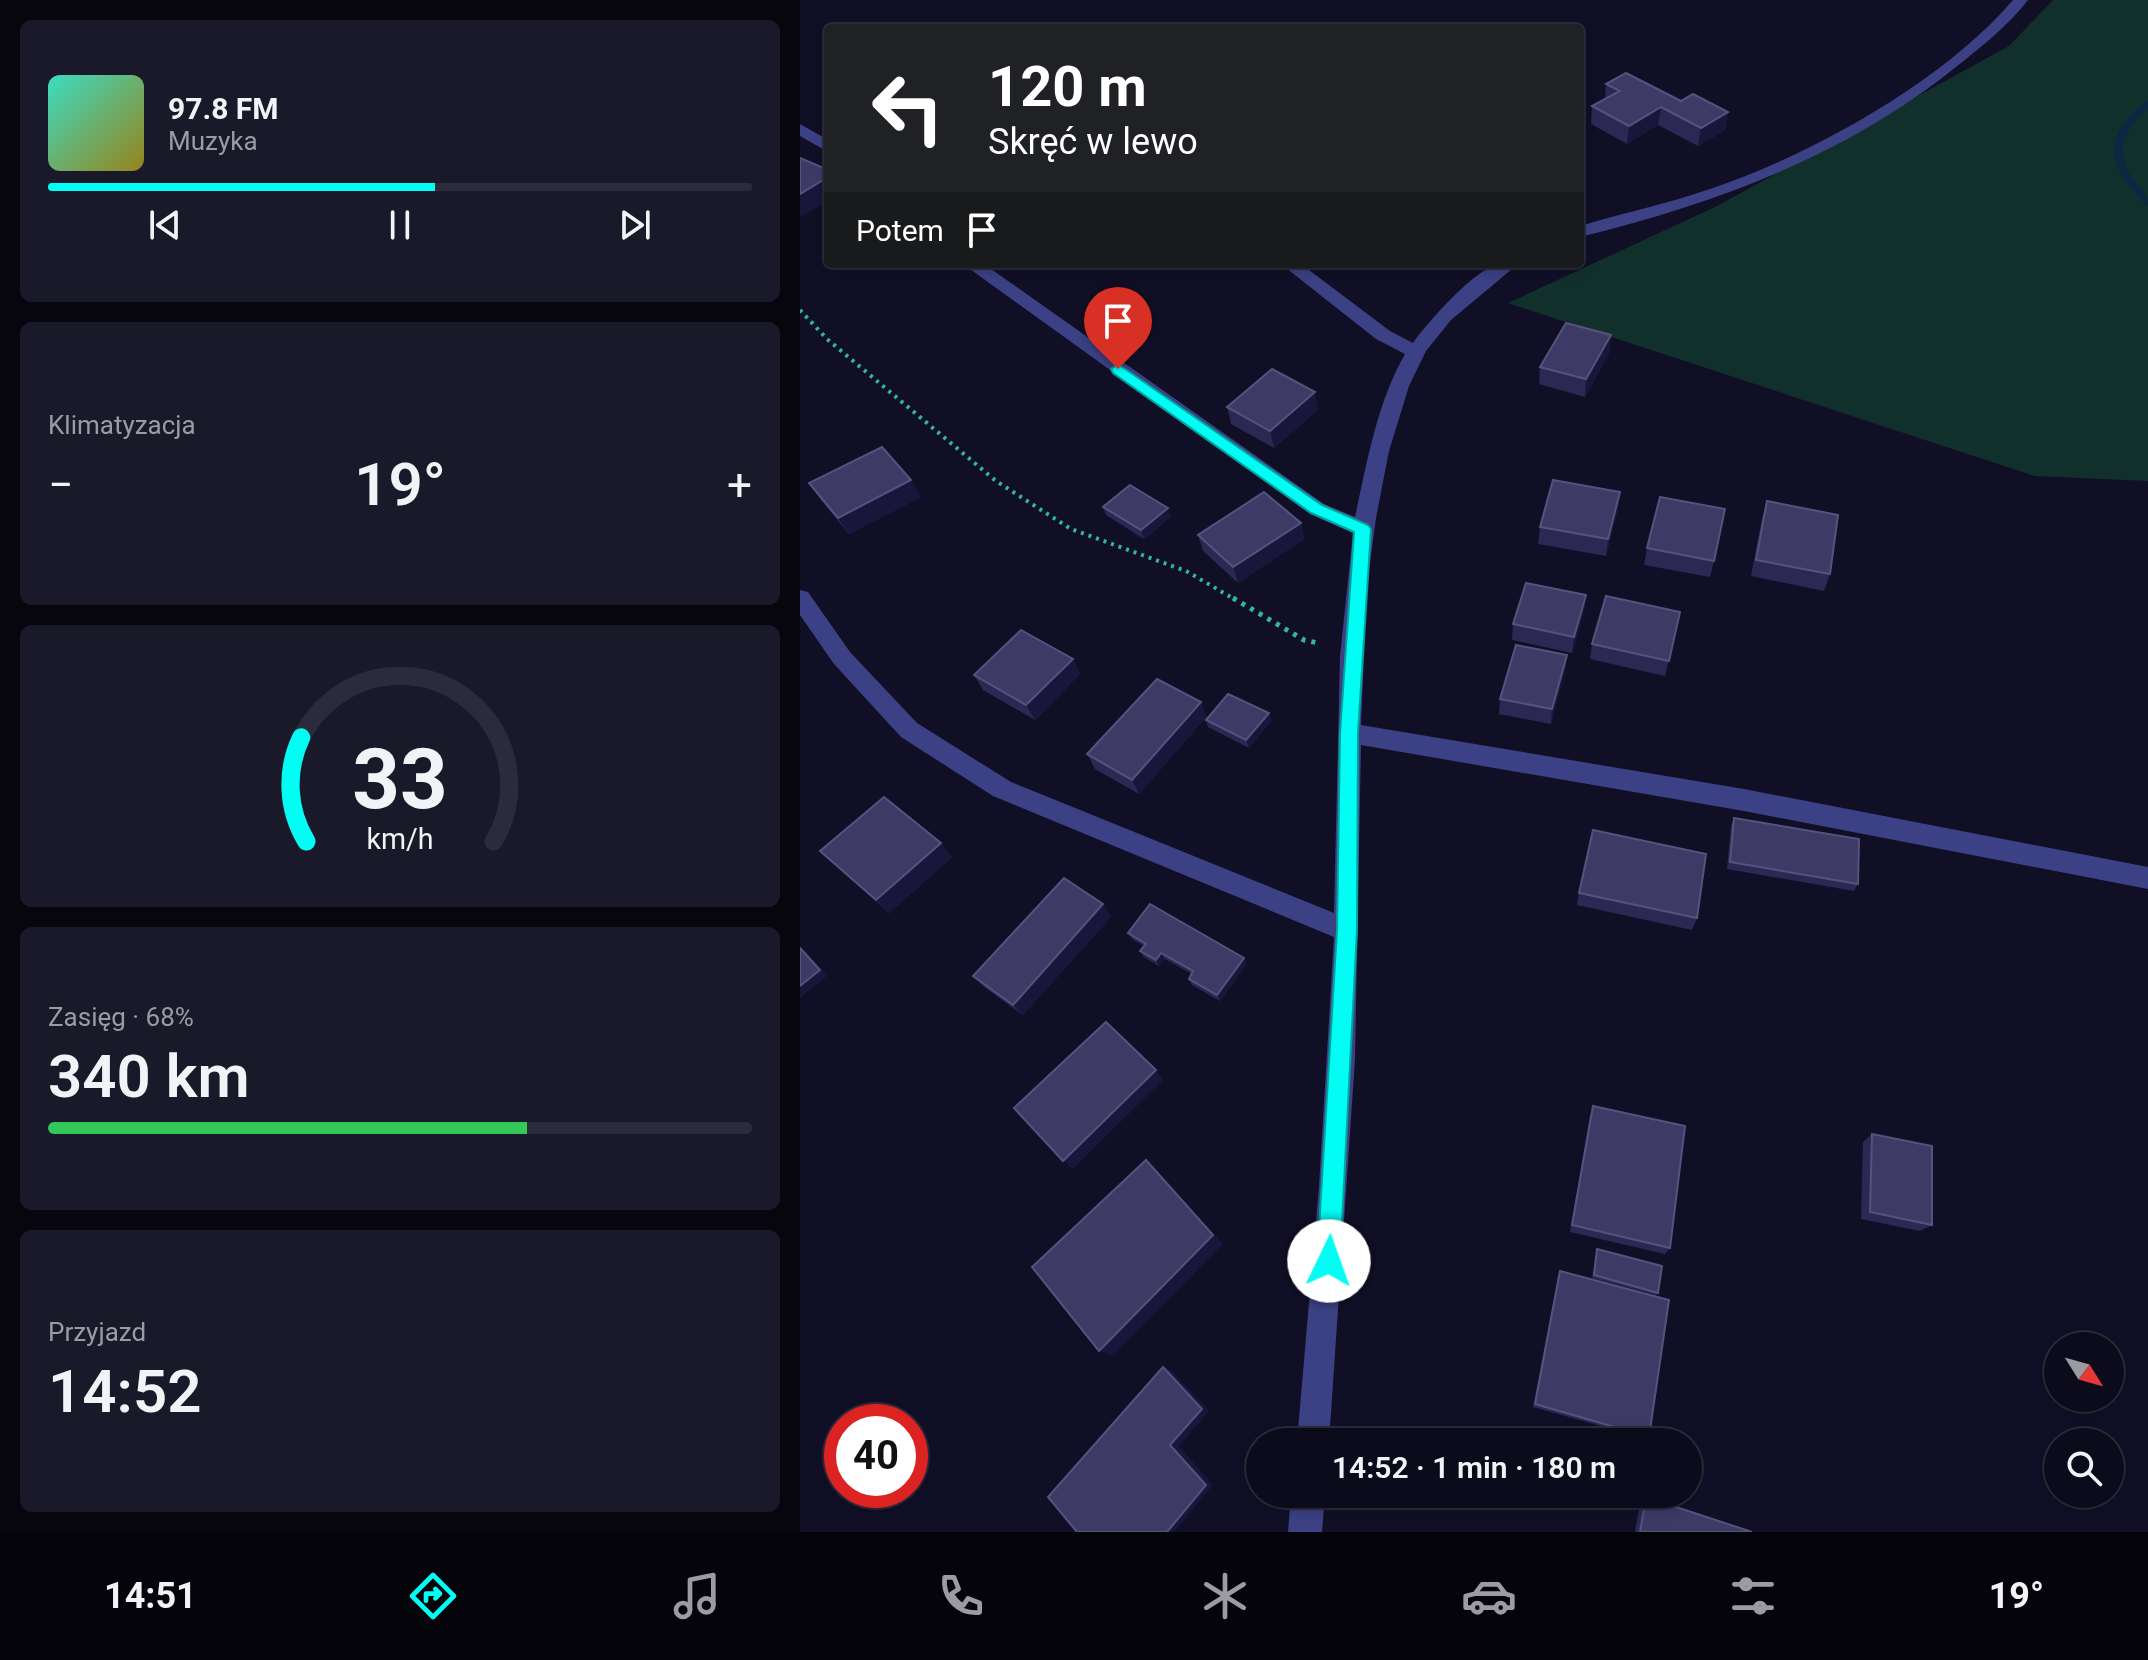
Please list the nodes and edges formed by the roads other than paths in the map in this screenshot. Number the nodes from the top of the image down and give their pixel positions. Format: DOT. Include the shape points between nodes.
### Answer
graph roads {
  1 [pos="2021,0"];
  2 [pos="800,129"];
  3 [pos="824,144"];
  4 [pos="1584,231"];
  5 [pos="978,268"];
  6 [pos="1295,268"];
  7 [pos="1503,268"];
  8 [pos="1416,352"];
  9 [pos="1363,529"];
  10 [pos="800,598"];
  11 [pos="1349,733"];
  12 [pos="2148,878"];
  13 [pos="1347,930"];
  14 [pos="1314,1428"];
  15 [pos="1307,1508"];
  16 [pos="1305,1532"];
  1 -- 4 [label="street" via="2006,19 1932,79 1845,136 1715,193"];
  2 -- 3 [label="street"];
  5 -- 9 [label="street" via="1317,509"];
  6 -- 8 [label="street" via="1383,335"];
  7 -- 8 [label="street" via="1458,301"];
  8 -- 9 [label="street" via="1379,449"];
  9 -- 11 [label="street"];
  10 -- 13 [label="street" via="842,658 909,730 1002,789"];
  11 -- 12 [label="street" via="1744,800"];
  11 -- 13 [label="street"];
  13 -- 14 [label="street"];
  15 -- 16 [label="street"];
}
